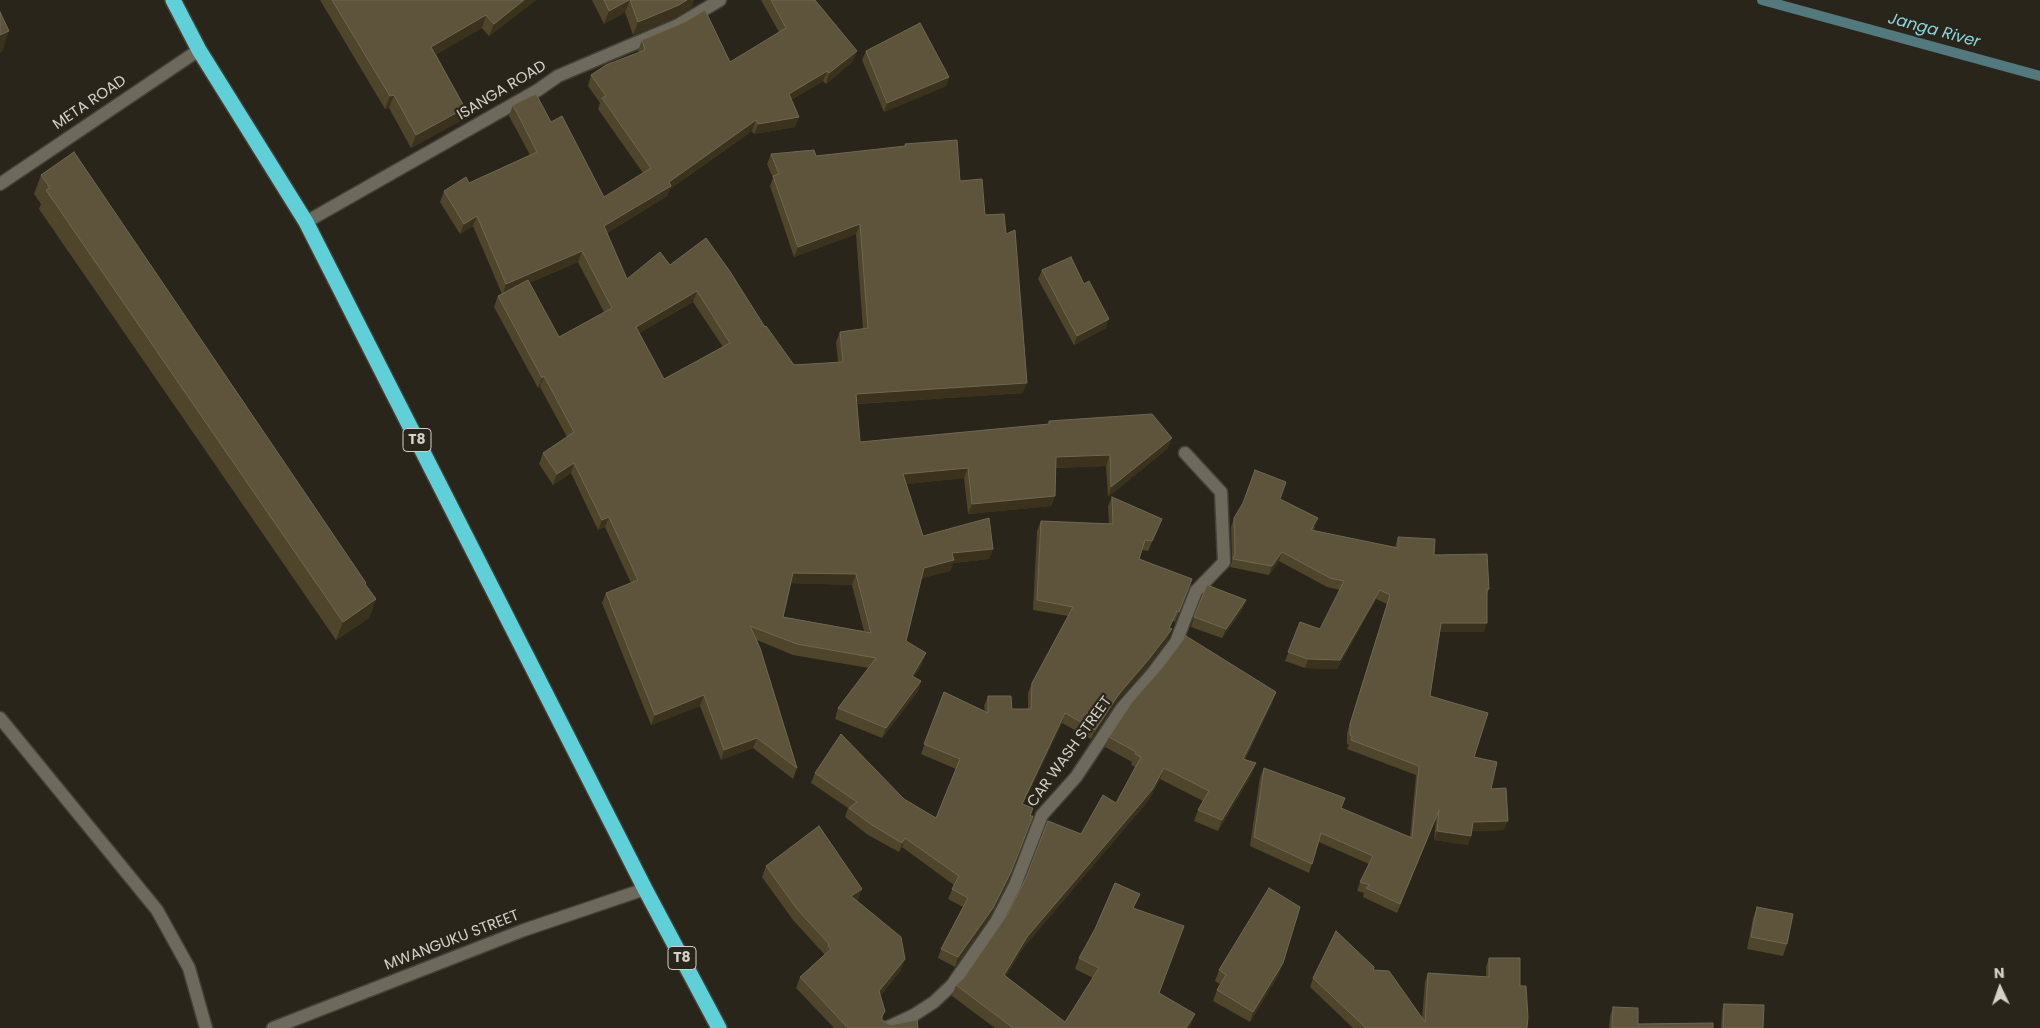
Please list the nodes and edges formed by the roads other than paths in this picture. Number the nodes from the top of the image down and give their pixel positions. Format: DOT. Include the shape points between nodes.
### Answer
graph roads {
  1 [pos="173,0"];
  2 [pos="720,0"];
  3 [pos="199,50"];
  4 [pos="0,184"];
  5 [pos="306,222"];
  6 [pos="1185,453"];
  7 [pos="0,718"];
  8 [pos="645,889"];
  9 [pos="206,1028"];
  10 [pos="273,1028"];
  11 [pos="719,1028"];
  12 [pos="886,1028"];
  1 -- 3 [label="highway, T8"];
  2 -- 5 [label="street, ISANGA ROAD" via="678,26 558,76"];
  3 -- 4 [label="street, META ROAD"];
  3 -- 5 [label="highway, T8"];
  5 -- 8 [label="highway, T8"];
  6 -- 12 [label="street, CAR WASH STREET" via="1221,492 1224,562 1196,591 1176,642 1122,708 1076,777 1042,815 1015,885 996,922 952,985 927,1006"];
  7 -- 9 [label="street" via="157,910 189,968"];
  8 -- 10 [label="street, MWANGUKU STREET" via="524,930"];
  8 -- 11 [label="highway, T8"];
}
